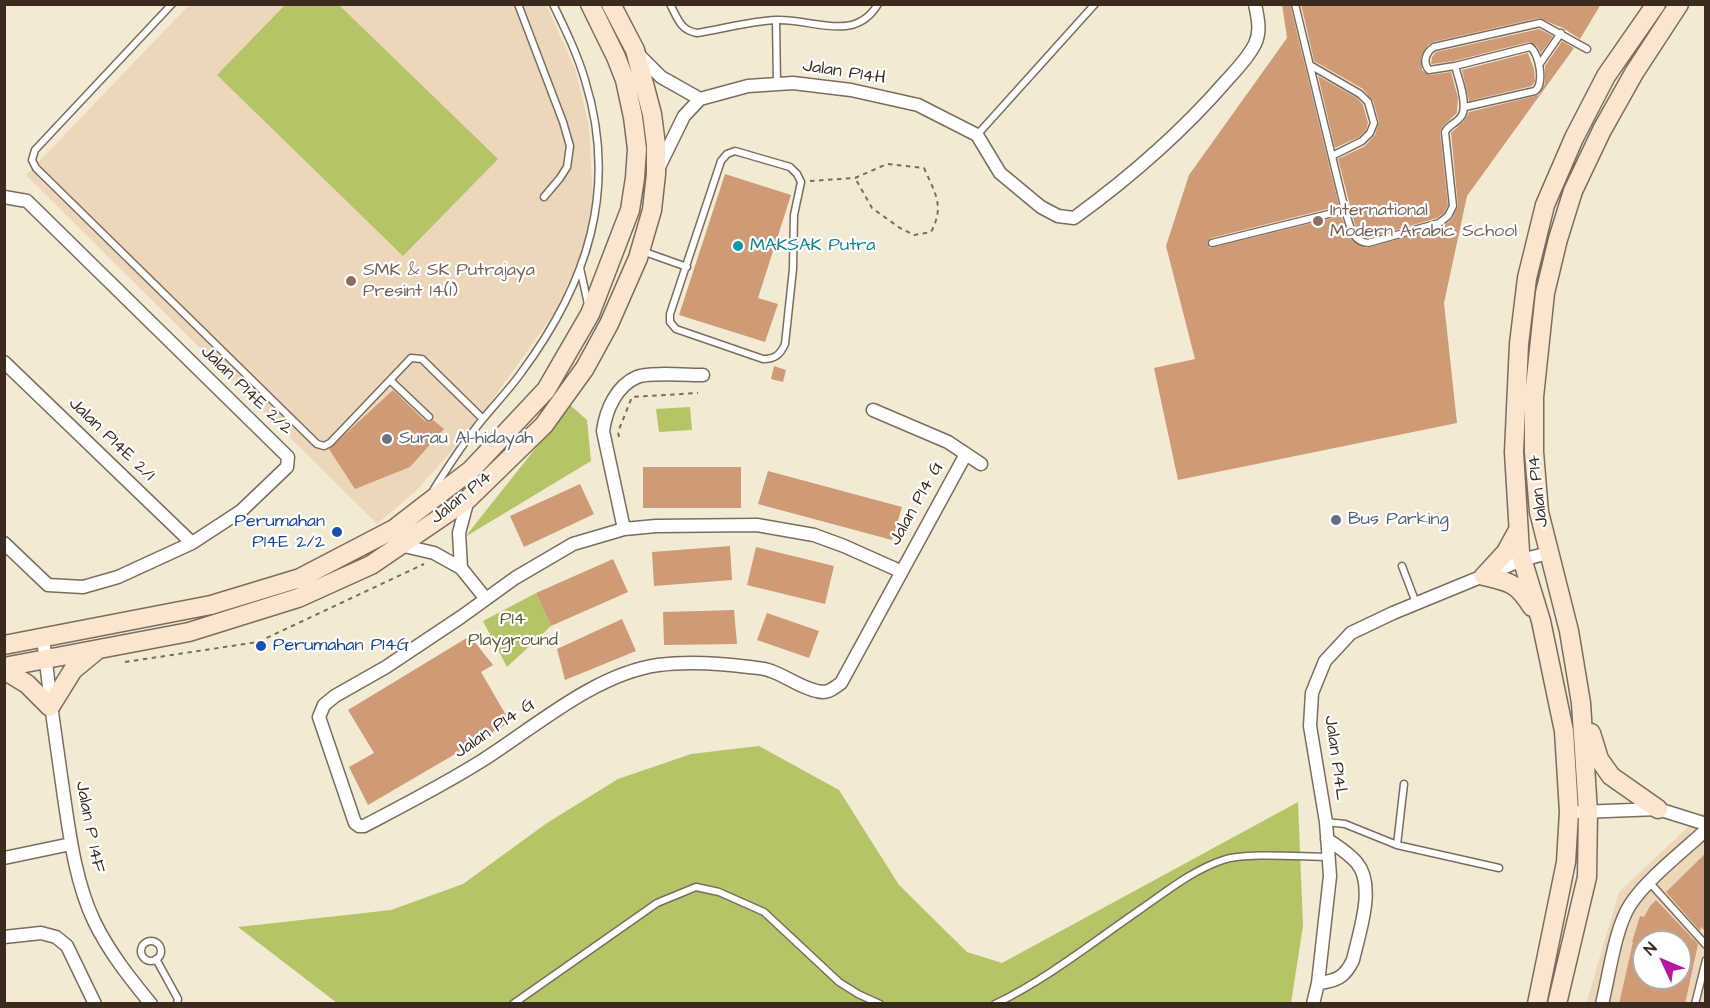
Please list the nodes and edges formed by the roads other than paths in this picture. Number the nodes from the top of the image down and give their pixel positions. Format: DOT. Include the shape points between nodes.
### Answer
graph roads {
  1 [pos="172,4"];
  2 [pos="518,4"];
  3 [pos="553,4"];
  4 [pos="590,4"];
  5 [pos="611,4"];
  6 [pos="670,4"];
  7 [pos="878,4"];
  8 [pos="1095,4"];
  9 [pos="1255,4"];
  10 [pos="1295,4"];
  11 [pos="1656,4"];
  12 [pos="1679,4"];
  13 [pos="776,20"];
  14 [pos="1561,33"];
  15 [pos="1587,49"];
  16 [pos="634,50"];
  17 [pos="1310,65"];
  18 [pos="1455,66"];
  19 [pos="1538,66"];
  20 [pos="777,84"];
  21 [pos="700,99"];
  22 [pos="1465,107"];
  23 [pos="977,135"];
  24 [pos="1332,156"];
  25 [pos="656,174"];
  26 [pos="4,197"];
  27 [pos="544,197"];
  28 [pos="1345,210"];
  29 [pos="1212,243"];
  30 [pos="640,250"];
  31 [pos="687,267"];
  32 [pos="580,268"];
  33 [pos="590,314"];
  34 [pos="4,362"];
  35 [pos="703,375"];
  36 [pos="390,380"];
  37 [pos="873,410"];
  38 [pos="429,417"];
  39 [pos="483,419"];
  40 [pos="966,454"];
  41 [pos="981,464"];
  42 [pos="468,499"];
  43 [pos="425,505"];
  44 [pos="624,529"];
  45 [pos="1518,530"];
  46 [pos="4,543"];
  47 [pos="192,543"];
  48 [pos="400,545"];
  49 [pos="1548,553"];
  50 [pos="1522,560"];
  51 [pos="1402,566"];
  52 [pos="461,568"];
  53 [pos="900,571"];
  54 [pos="1484,576"];
  55 [pos="486,599"];
  56 [pos="1416,604"];
  57 [pos="1542,621"];
  58 [pos="43,638"];
  59 [pos="4,645"];
  60 [pos="100,649"];
  61 [pos="46,660"];
  62 [pos="4,669"];
  63 [pos="1581,703"];
  64 [pos="50,707"];
  65 [pos="1404,784"];
  66 [pos="1658,809"];
  67 [pos="1569,812"];
  68 [pos="1588,812"];
  69 [pos="1326,822"];
  70 [pos="1706,824"];
  71 [pos="1706,830"];
  72 [pos="1327,839"];
  73 [pos="71,844"];
  74 [pos="1397,845"];
  75 [pos="1329,857"];
  76 [pos="4,858"];
  77 [pos="1499,868"];
  78 [pos="1650,883"];
  79 [pos="4,937"];
  80 [pos="1706,945"];
  81 [pos="156,959"];
  82 [pos="1706,960"];
  83 [pos="1318,983"];
  84 [pos="1702,990"];
  85 [pos="95,1004"];
  86 [pos="151,1004"];
  87 [pos="177,1004"];
  88 [pos="513,1004"];
  89 [pos="880,1004"];
  90 [pos="995,1004"];
  91 [pos="1313,1004"];
  92 [pos="1536,1004"];
  93 [pos="1557,1004"];
  94 [pos="1602,1004"];
  95 [pos="1695,1004"];
  1 -- 36 [label="lane" via="35,150 32,160 36,168 317,444 330,443"];
  2 -- 27 [label="lane" via="570,146 567,167"];
  3 -- 32 [label="lane" via="575,50 594,122 598,199"];
  4 -- 33 [label="main road, Jalan P14" via="625,80 636,149 630,210"];
  5 -- 16 [label="main road, Jalan P14"];
  6 -- 13 [label="lane" via="680,24 697,33"];
  7 -- 13 [label="lane" via="860,24 843,27"];
  8 -- 23 [label="lane"];
  9 -- 23 [label="street" via="1259,28 1248,56 1204,106 1111,191 1074,218 1058,216 1041,207 1000,174"];
  10 -- 17 [label="lane"];
  11 -- 45 [label="main road, Jalan P14" via="1606,76 1545,205 1527,279 1519,344 1514,452"];
  12 -- 49 [label="main road, Jalan P14" via="1634,73 1573,190 1545,293 1534,397 1534,452 1539,512"];
  13 -- 20 [label="lane"];
  14 -- 15 [label="lane"];
  14 -- 18 [label="lane" via="1547,25 1532,24 1434,46 1426,55 1429,70"];
  14 -- 19 [label="lane"];
  16 -- 21 [label="street" via="661,77"];
  16 -- 25 [label="main road, Jalan P14" via="652,114"];
  17 -- 24 [label="lane"];
  17 -- 24 [label="lane" via="1360,94 1368,102 1374,123 1362,141"];
  18 -- 19 [label="lane" via="1530,47 1536,53"];
  18 -- 22 [label="lane"];
  19 -- 22 [label="lane" via="1541,83 1535,91"];
  20 -- 21 [label="street, Jalan P14H" via="748,86"];
  20 -- 23 [label="street, Jalan P14H" via="851,90 918,105"];
  21 -- 25 [label="street" via="684,116"];
  22 -- 28 [label="lane" via="1445,132 1454,206 1448,216 1439,223 1360,243 1354,238"];
  24 -- 28 [label="lane"];
  25 -- 30 [label="main road, Jalan P14" via="652,210"];
  26 -- 47 [label="street, Jalan P14E 2/2" via="27,201 288,457 287,467 278,478 241,511"];
  28 -- 29 [label="lane"];
  30 -- 31 [label="lane"];
  30 -- 42 [label="main road, Jalan P14" via="585,369 544,425"];
  31 -- 31 [label="lane" via="721,161 727,154 735,151 790,167 797,174 801,182 794,215 793,269 785,344 780,354 763,359 676,329 670,314"];
  32 -- 33 [label="lane"];
  32 -- 39 [label="lane" via="549,333"];
  33 -- 43 [label="main road, Jalan P14" via="546,390 471,470"];
  34 -- 47 [label="street, Jalan P14E 2/1"];
  35 -- 44 [label="street" via="638,376 617,393 603,431"];
  36 -- 38 [label="lane"];
  36 -- 39 [label="lane" via="411,358 422,358"];
  37 -- 40 [label="street" via="948,442"];
  39 -- 43 [label="lane" via="453,458"];
  40 -- 41 [label="street"];
  40 -- 53 [label="street, Jalan P14 G"];
  42 -- 48 [label="main road, Jalan P14"];
  42 -- 52 [label="street" via="459,532"];
  43 -- 58 [label="main road, Jalan P14" via="394,529 300,578 211,605"];
  44 -- 53 [label="street, Jalan P14 G" via="757,525 814,536"];
  44 -- 55 [label="street, Jalan P14 G" via="573,544"];
  45 -- 50 [label="main road, Jalan P14"];
  45 -- 54 [label="main road" via="1506,552"];
  46 -- 47 [label="street, Jalan P14E 2/2" via="48,585 83,587 118,577"];
  48 -- 52 [label="street" via="434,553"];
  48 -- 60 [label="main road, Jalan P14" via="371,565 298,598 189,632"];
  49 -- 50 [label="street, Jalan P14L"];
  49 -- 63 [label="main road, Jalan P14" via="1569,631"];
  50 -- 54 [label="street, Jalan P14L"];
  50 -- 57 [label="main road, Jalan P14"];
  51 -- 56 [label="lane"];
  52 -- 55 [label="street"];
  53 -- 55 [label="street, Jalan P14 G" via="841,683 830,692 816,691 770,670 685,662 655,666 596,687 441,786 359,826 319,717 324,705"];
  54 -- 56 [label="street, Jalan P14L"];
  54 -- 57 [label="main road" via="1508,581 1523,592"];
  56 -- 69 [label="street, Jalan P14L" via="1352,633 1325,661 1312,693 1310,726"];
  57 -- 67 [label="main road, Jalan P14" via="1564,731"];
  58 -- 59 [label="main road, Jalan P14"];
  58 -- 61 [label="street, Jalan P 14F"];
  60 -- 61 [label="main road, Jalan P14"];
  60 -- 64 [label="main road" via="73,670"];
  61 -- 62 [label="main road, Jalan P14"];
  61 -- 64 [label="street, Jalan P 14F"];
  62 -- 64 [label="main road" via="27,684"];
  63 -- 66 [label="main road" via="1599,759 1611,776"];
  63 -- 68 [label="main road, Jalan P14"];
  64 -- 73 [label="street, Jalan P 14F"];
  65 -- 74 [label="lane"];
  66 -- 68 [label="street"];
  66 -- 70 [label="street"];
  67 -- 68 [label="street"];
  67 -- 92 [label="main road, Jalan P14" via="1566,862"];
  68 -- 93 [label="main road, Jalan P14" via="1587,877"];
  69 -- 72 [label="street, Jalan P14L"];
  69 -- 74 [label="lane" via="1345,824"];
  71 -- 78 [label="street"];
  72 -- 75 [label="street, Jalan P14L"];
  72 -- 83 [label="street" via="1358,864 1367,888 1348,970 1333,981"];
  73 -- 76 [label="street"];
  73 -- 86 [label="street, Jalan P 14F" via="93,919 110,952"];
  74 -- 77 [label="lane"];
  75 -- 83 [label="street, Jalan P14L"];
  75 -- 90 [label="lane" via="1249,857 1215,863"];
  78 -- 80 [label="lane"];
  78 -- 94 [label="street" via="1629,906 1621,926"];
  79 -- 85 [label="street" via="41,933 56,937 67,946"];
  81 -- 87 [label="lane" via="178,999"];
  82 -- 84 [label="lane"];
  83 -- 91 [label="street, Jalan P14L"];
  84 -- 95 [label="lane"];
  88 -- 89 [label="lane" via="657,903 696,887 719,892 764,912 839,982"];
}
